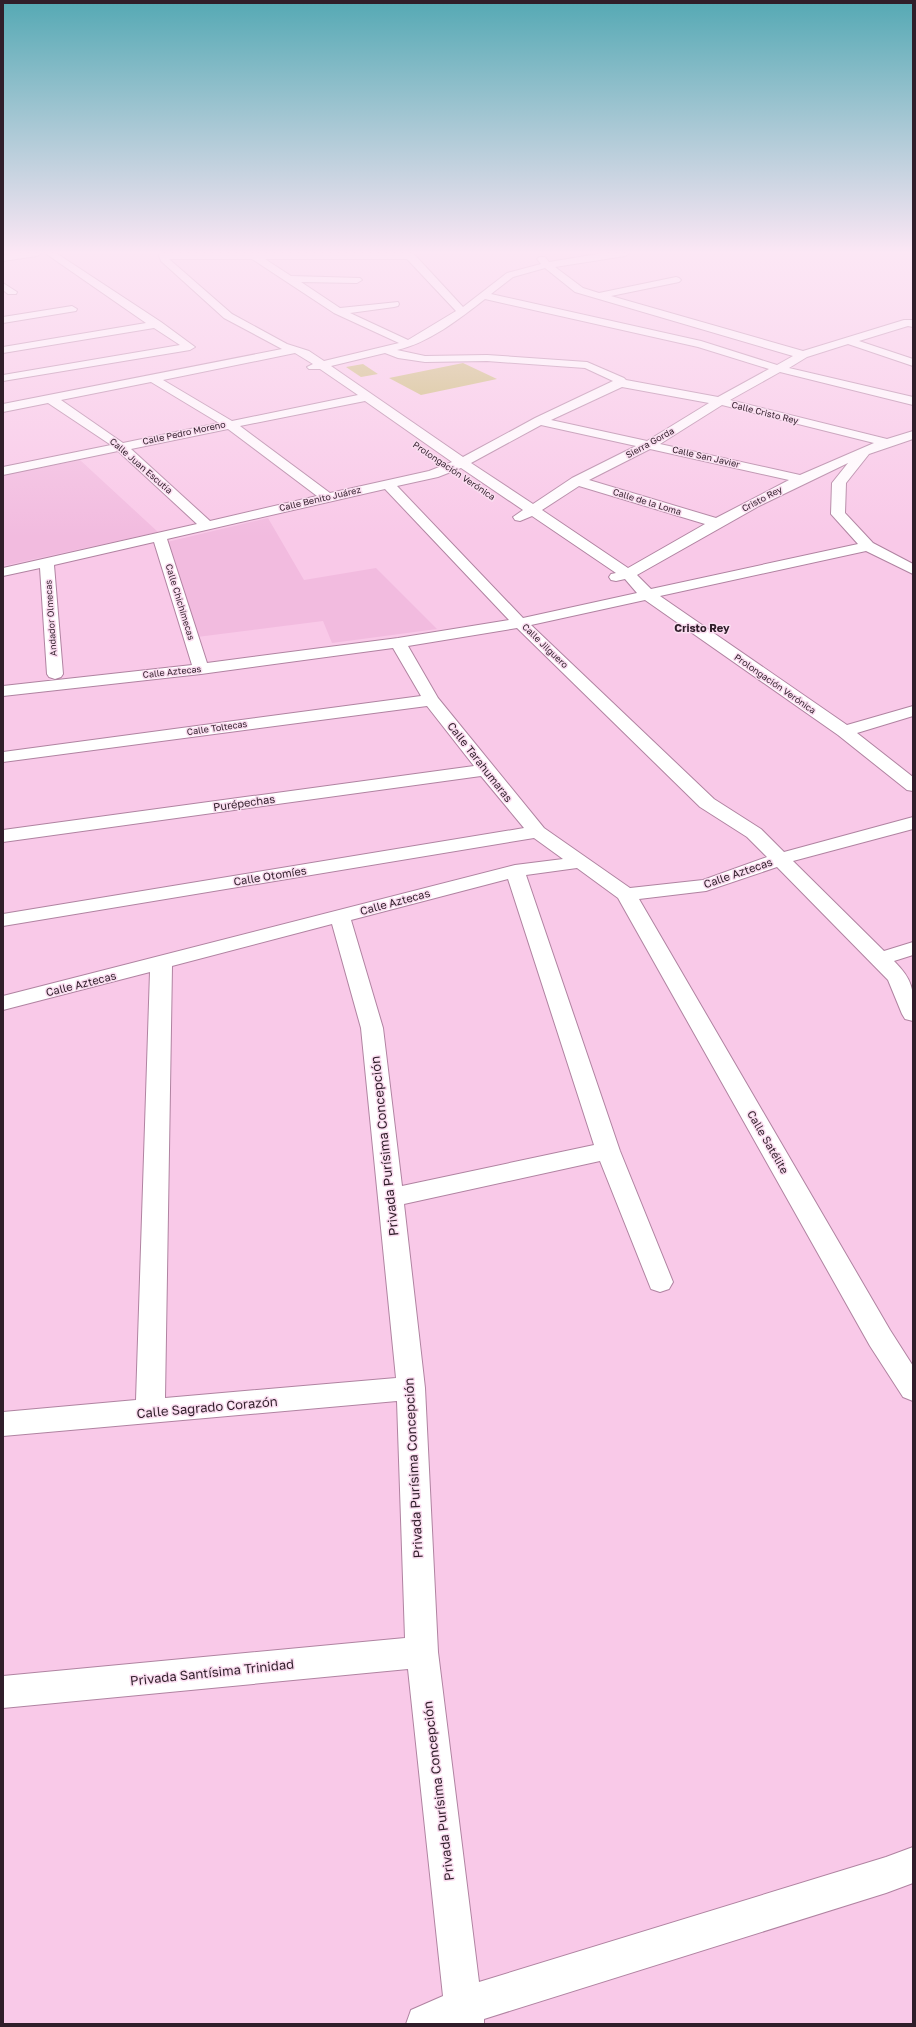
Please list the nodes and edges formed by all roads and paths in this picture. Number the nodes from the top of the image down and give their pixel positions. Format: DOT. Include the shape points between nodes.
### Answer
graph roads {
  1 [pos="17,348"];
  2 [pos="186,348"];
  3 [pos="395,348"];
  4 [pos="712,348"];
  5 [pos="776,348"];
  6 [pos="826,348"];
  7 [pos="867,348"];
  8 [pos="287,349"];
  9 [pos="3,350"];
  10 [pos="386,350"];
  11 [pos="802,355"];
  12 [pos="913,363"];
  13 [pos="322,365"];
  14 [pos="299,366"];
  15 [pos="780,369"];
  16 [pos="3,378"];
  17 [pos="154,379"];
  18 [pos="320,380"];
  19 [pos="618,384"];
  20 [pos="332,388"];
  21 [pos="366,397"];
  22 [pos="51,399"];
  23 [pos="349,400"];
  24 [pos="913,401"];
  25 [pos="720,402"];
  26 [pos="3,408"];
  27 [pos="539,422"];
  28 [pos="229,424"];
  29 [pos="913,435"];
  30 [pos="884,442"];
  31 [pos="651,444"];
  32 [pos="120,446"];
  33 [pos="864,451"];
  34 [pos="456,466"];
  35 [pos="3,471"];
  36 [pos="801,478"];
  37 [pos="577,481"];
  38 [pos="388,484"];
  39 [pos="326,497"];
  40 [pos="526,514"];
  41 [pos="717,523"];
  42 [pos="207,525"];
  43 [pos="159,536"];
  44 [pos="868,546"];
  45 [pos="47,562"];
  46 [pos="913,570"];
  47 [pos="3,572"];
  48 [pos="627,578"];
  49 [pos="648,595"];
  50 [pos="520,623"];
  51 [pos="398,643"];
  52 [pos="201,668"];
  53 [pos="55,674"];
  54 [pos="3,691"];
  55 [pos="431,700"];
  56 [pos="913,711"];
  57 [pos="844,731"];
  58 [pos="3,757"];
  59 [pos="486,770"];
  60 [pos="913,786"];
  61 [pos="707,803"];
  62 [pos="913,823"];
  63 [pos="537,832"];
  64 [pos="3,836"];
  65 [pos="780,859"];
  66 [pos="581,862"];
  67 [pos="514,871"];
  68 [pos="626,894"];
  69 [pos="340,916"];
  70 [pos="3,920"];
  71 [pos="913,948"];
  72 [pos="880,959"];
  73 [pos="161,964"];
  74 [pos="3,1003"];
  75 [pos="913,1014"];
  76 [pos="608,1151"];
  77 [pos="390,1198"];
  78 [pos="660,1282"];
  79 [pos="411,1388"];
  80 [pos="913,1389"];
  81 [pos="150,1412"];
  82 [pos="3,1424"];
  83 [pos="422,1652"];
  84 [pos="3,1692"];
  85 [pos="913,1865"];
  86 [pos="464,2015"];
  87 [pos="425,2024"];
  1 -- 9 [label="street"];
  2 -- 16 [label="street"];
  3 -- 10 [label="street"];
  4 -- 15 [label="street"];
  5 -- 11 [label="street"];
  6 -- 11 [label="street, Sierra Gorda"];
  7 -- 12 [label="street"];
  8 -- 13 [label="street, Prolongación Verónica" via="305,353"];
  8 -- 14 [label="street, Prolongación Verónica" via="286,356"];
  8 -- 17 [label="street"];
  10 -- 13 [label="street"];
  10 -- 19 [label="street" via="425,360 487,358 587,365 620,380"];
  11 -- 15 [label="street, Sierra Gorda"];
  13 -- 14 [label="street"];
  13 -- 21 [label="street, Prolongación Verónica"];
  14 -- 18 [label="street, Prolongación Verónica"];
  15 -- 24 [label="street"];
  15 -- 25 [label="street, Sierra Gorda"];
  17 -- 22 [label="street"];
  17 -- 28 [label="street"];
  19 -- 25 [label="street, Calle Cristo Rey"];
  19 -- 27 [label="street, Calle Benito Juárez"];
  20 -- 23 [label="street, Prolongación Verónica"];
  21 -- 23 [label="street, Calle Pedro Moreno"];
  21 -- 34 [label="street, Prolongación Verónica"];
  22 -- 26 [label="street"];
  22 -- 32 [label="street, Calle Juan Escutia"];
  23 -- 28 [label="street, Calle Pedro Moreno"];
  23 -- 34 [label="street, Prolongación Verónica"];
  25 -- 30 [label="street, Calle Cristo Rey"];
  25 -- 31 [label="street, Sierra Gorda"];
  27 -- 31 [label="street, Calle San Javier"];
  27 -- 34 [label="street, Calle Benito Juárez"];
  28 -- 32 [label="street, Calle Pedro Moreno"];
  28 -- 39 [label="street"];
  29 -- 30 [label="street, Cristo Rey"];
  30 -- 33 [label="street, Cristo Rey"];
  31 -- 36 [label="street, Calle San Javier"];
  31 -- 37 [label="street, Sierra Gorda"];
  32 -- 35 [label="street, Calle Pedro Moreno"];
  32 -- 42 [label="street, Calle Juan Escutia"];
  33 -- 36 [label="street, Cristo Rey"];
  33 -- 44 [label="street" via="839,483 838,514"];
  34 -- 38 [label="street, Calle Benito Juárez"];
  34 -- 40 [label="street, Prolongación Verónica"];
  36 -- 41 [label="street, Cristo Rey"];
  37 -- 40 [label="street, Sierra Gorda"];
  37 -- 41 [label="street, Calle de la Loma"];
  38 -- 39 [label="street, Calle Benito Juárez"];
  38 -- 50 [label="street, Calle Jilguero"];
  39 -- 42 [label="street, Calle Benito Juárez"];
  40 -- 48 [label="street, Prolongación Verónica"];
  41 -- 48 [label="street, Cristo Rey"];
  42 -- 43 [label="street, Calle Benito Juárez"];
  43 -- 45 [label="street, Calle Benito Juárez"];
  43 -- 52 [label="street, Calle Chichimecas"];
  44 -- 46 [label="street"];
  44 -- 49 [label="street, Calle Aztecas"];
  45 -- 47 [label="street, Calle Benito Juárez"];
  45 -- 53 [label="street, Andador Olmecas"];
  48 -- 49 [label="street, Prolongación Verónica"];
  49 -- 50 [label="street, Calle Aztecas"];
  49 -- 57 [label="street, Prolongación Verónica"];
  50 -- 51 [label="street, Calle Aztecas"];
  50 -- 61 [label="street, Calle Jilguero"];
  51 -- 52 [label="street, Calle Aztecas"];
  51 -- 55 [label="street, Calle Tarahumaras"];
  52 -- 54 [label="street, Calle Aztecas"];
  55 -- 58 [label="street, Calle Toltecas"];
  55 -- 59 [label="street, Calle Tarahumaras"];
  56 -- 57 [label="street"];
  57 -- 60 [label="street, Prolongación Verónica"];
  59 -- 63 [label="street, Calle Tarahumaras"];
  59 -- 64 [label="street, Purépechas"];
  61 -- 65 [label="street, Calle Aztecas" via="754,833"];
  62 -- 65 [label="street, Calle Aztecas"];
  63 -- 66 [label="street, Calle Tarahumaras"];
  63 -- 70 [label="street, Calle Otomíes"];
  65 -- 68 [label="street, Calle Aztecas" via="706,885"];
  65 -- 72 [label="street"];
  66 -- 67 [label="street, Calle Aztecas"];
  66 -- 68 [label="street"];
  67 -- 69 [label="street, Calle Aztecas"];
  67 -- 76 [label="street"];
  68 -- 80 [label="street, Calle Satélite" via="876,1331"];
  69 -- 73 [label="street, Calle Aztecas"];
  69 -- 77 [label="street, Privada Purísima Concepción" via="372,1028"];
  71 -- 72 [label="street"];
  72 -- 75 [label="street" via="898,977"];
  73 -- 74 [label="street, Calle Aztecas"];
  73 -- 81 [label="street"];
  76 -- 77 [label="street"];
  76 -- 78 [label="street"];
  77 -- 79 [label="street, Privada Purísima Concepción"];
  79 -- 81 [label="street, Calle Sagrado Corazón"];
  79 -- 83 [label="street, Privada Purísima Concepción"];
  81 -- 82 [label="street, Calle Sagrado Corazón"];
  83 -- 84 [label="street, Privada Santísima Trinidad"];
  83 -- 86 [label="street, Privada Purísima Concepción"];
  85 -- 86 [label="street"];
  86 -- 87 [label="street"];
}
